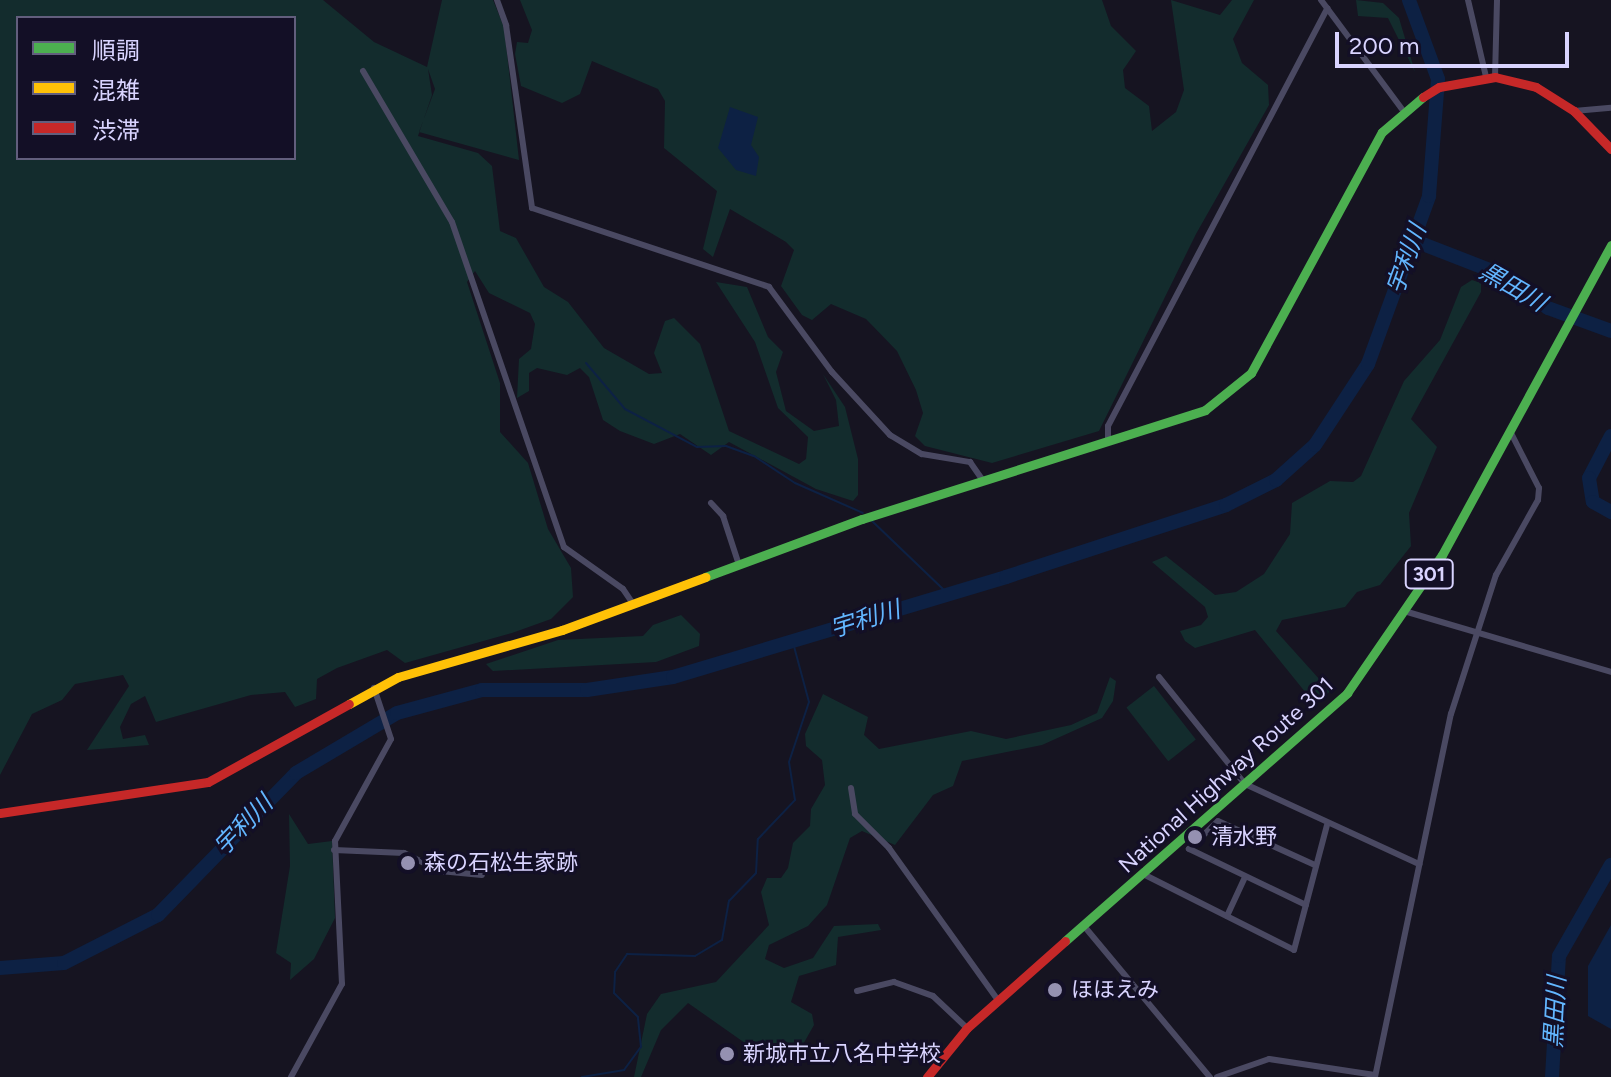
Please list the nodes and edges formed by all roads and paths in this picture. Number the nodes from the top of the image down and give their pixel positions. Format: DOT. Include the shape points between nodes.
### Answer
graph roads {
  1 [pos="497,0"];
  2 [pos="1321,0"];
  3 [pos="1468,0"];
  4 [pos="1497,0"];
  5 [pos="1327,8"];
  6 [pos="363,71"];
  7 [pos="1491,77"];
  8 [pos="1611,108"];
  9 [pos="1402,109"];
  10 [pos="1574,111"];
  11 [pos="1611,149"];
  12 [pos="1611,245"];
  13 [pos="1510,431"];
  14 [pos="1108,440"];
  15 [pos="982,479"];
  16 [pos="711,503"];
  17 [pos="738,562"];
  18 [pos="633,606"];
  19 [pos="1404,611"];
  20 [pos="1475,632"];
  21 [pos="1611,672"];
  22 [pos="1159,677"];
  23 [pos="374,688"];
  24 [pos="1245,784"];
  25 [pos="851,788"];
  26 [pos="0,813"];
  27 [pos="1327,825"];
  28 [pos="334,850"];
  29 [pos="1419,864"];
  30 [pos="1315,865"];
  31 [pos="1143,874"];
  32 [pos="482,875"];
  33 [pos="1245,877"];
  34 [pos="1306,905"];
  35 [pos="1227,916"];
  36 [pos="1083,925"];
  37 [pos="857,991"];
  38 [pos="998,1000"];
  39 [pos="967,1028"];
  40 [pos="1375,1076"];
  41 [pos="291,1077"];
  42 [pos="927,1077"];
  43 [pos="1210,1077"];
  44 [pos="1217,1077"];
  1 -- 15 [label="street" via="506,25 532,208 769,287 832,372 890,435 922,454 970,462"];
  2 -- 5 [label="street"];
  3 -- 7 [label="street"];
  4 -- 7 [label="street"];
  5 -- 9 [label="street"];
  5 -- 14 [label="street" via="1108,426"];
  6 -- 18 [label="street" via="452,222 564,547 623,589"];
  7 -- 9 [label="main road" via="1457,81"];
  7 -- 10 [label="main road" via="1536,87"];
  8 -- 10 [label="street"];
  9 -- 14 [label="main road" via="1370,152 1251,373 1205,410"];
  10 -- 11 [label="main road"];
  12 -- 13 [label="main road, National Highway Route 301 / 301"];
  13 -- 19 [label="main road, National Highway Route 301 / 301"];
  13 -- 20 [label="street" via="1539,488 1538,500 1513,537"];
  14 -- 15 [label="main road"];
  15 -- 17 [label="main road"];
  16 -- 17 [label="street" via="723,516"];
  17 -- 18 [label="main road"];
  18 -- 23 [label="main road"];
  19 -- 20 [label="street"];
  19 -- 24 [label="main road, National Highway Route 301 / 301" via="1347,693"];
  20 -- 21 [label="street"];
  20 -- 29 [label="street"];
  22 -- 24 [label="street"];
  23 -- 26 [label="main road" via="208,782"];
  23 -- 28 [label="street" via="390,736"];
  24 -- 27 [label="street"];
  24 -- 31 [label="main road, National Highway Route 301 / 301"];
  25 -- 38 [label="street" via="855,814 889,848"];
  27 -- 29 [label="street"];
  27 -- 30 [label="street"];
  28 -- 32 [label="street" via="404,853 440,871"];
  28 -- 41 [label="street" via="342,984"];
  29 -- 40 [label="street"];
  30 -- 33 [label="street" via="1218,821 1189,849"];
  30 -- 34 [label="street"];
  31 -- 35 [label="street"];
  31 -- 36 [label="main road, National Highway Route 301 / 301"];
  33 -- 34 [label="street"];
  33 -- 35 [label="street"];
  34 -- 35 [label="street" via="1294,950"];
  36 -- 38 [label="main road, National Highway Route 301 / 301"];
  36 -- 43 [label="street"];
  37 -- 39 [label="street" via="894,982 933,996"];
  38 -- 39 [label="main road, National Highway Route 301 / 301"];
  39 -- 42 [label="main road, National Highway Route 301 / 301"];
  40 -- 44 [label="street" via="1269,1059"];
}
